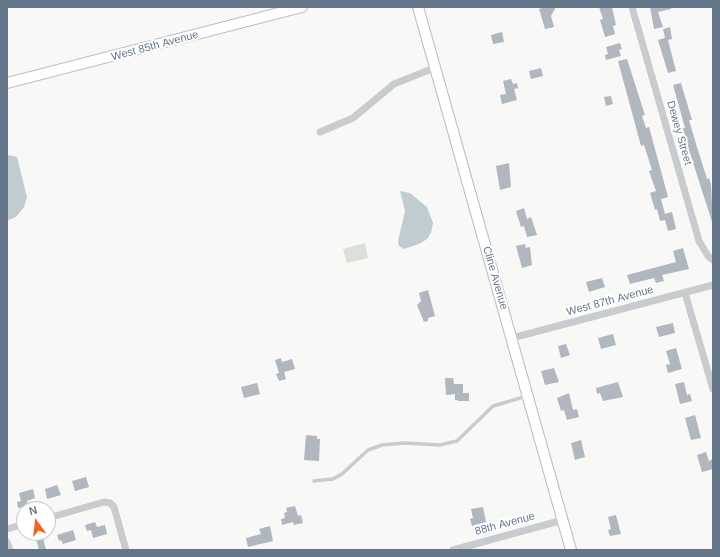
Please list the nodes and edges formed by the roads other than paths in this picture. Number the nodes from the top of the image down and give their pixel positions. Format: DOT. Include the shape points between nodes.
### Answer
graph roads {
  1 [pos="302,7"];
  2 [pos="418,7"];
  3 [pos="632,7"];
  4 [pos="434,68"];
  5 [pos="7,83"];
  6 [pos="320,132"];
  7 [pos="713,260"];
  8 [pos="713,285"];
  9 [pos="685,293"];
  10 [pos="512,338"];
  11 [pos="713,389"];
  12 [pos="528,396"];
  13 [pos="314,481"];
  14 [pos="56,516"];
  15 [pos="563,520"];
  16 [pos="7,542"];
  17 [pos="10,550"];
  18 [pos="126,550"];
  19 [pos="453,550"];
  20 [pos="572,550"];
  1 -- 5 [label="street, West 85th Avenue"];
  2 -- 4 [label="street, Cline Avenue"];
  3 -- 7 [label="street, Dewey Street" via="699,241"];
  4 -- 6 [label="street" via="394,84 353,118"];
  4 -- 10 [label="street, Cline Avenue"];
  8 -- 9 [label="street, West 87th Avenue"];
  9 -- 10 [label="street, West 87th Avenue"];
  9 -- 11 [label="street"];
  10 -- 12 [label="street, Cline Avenue"];
  12 -- 13 [label="lane" via="493,406 456,441 440,445 382,445 368,450 333,479"];
  12 -- 15 [label="street, Cline Avenue"];
  14 -- 18 [label="street" via="104,502 110,503 114,507"];
  15 -- 19 [label="street, 88th Avenue"];
  15 -- 20 [label="street, Cline Avenue"];
  16 -- 17 [label="street"];
}
